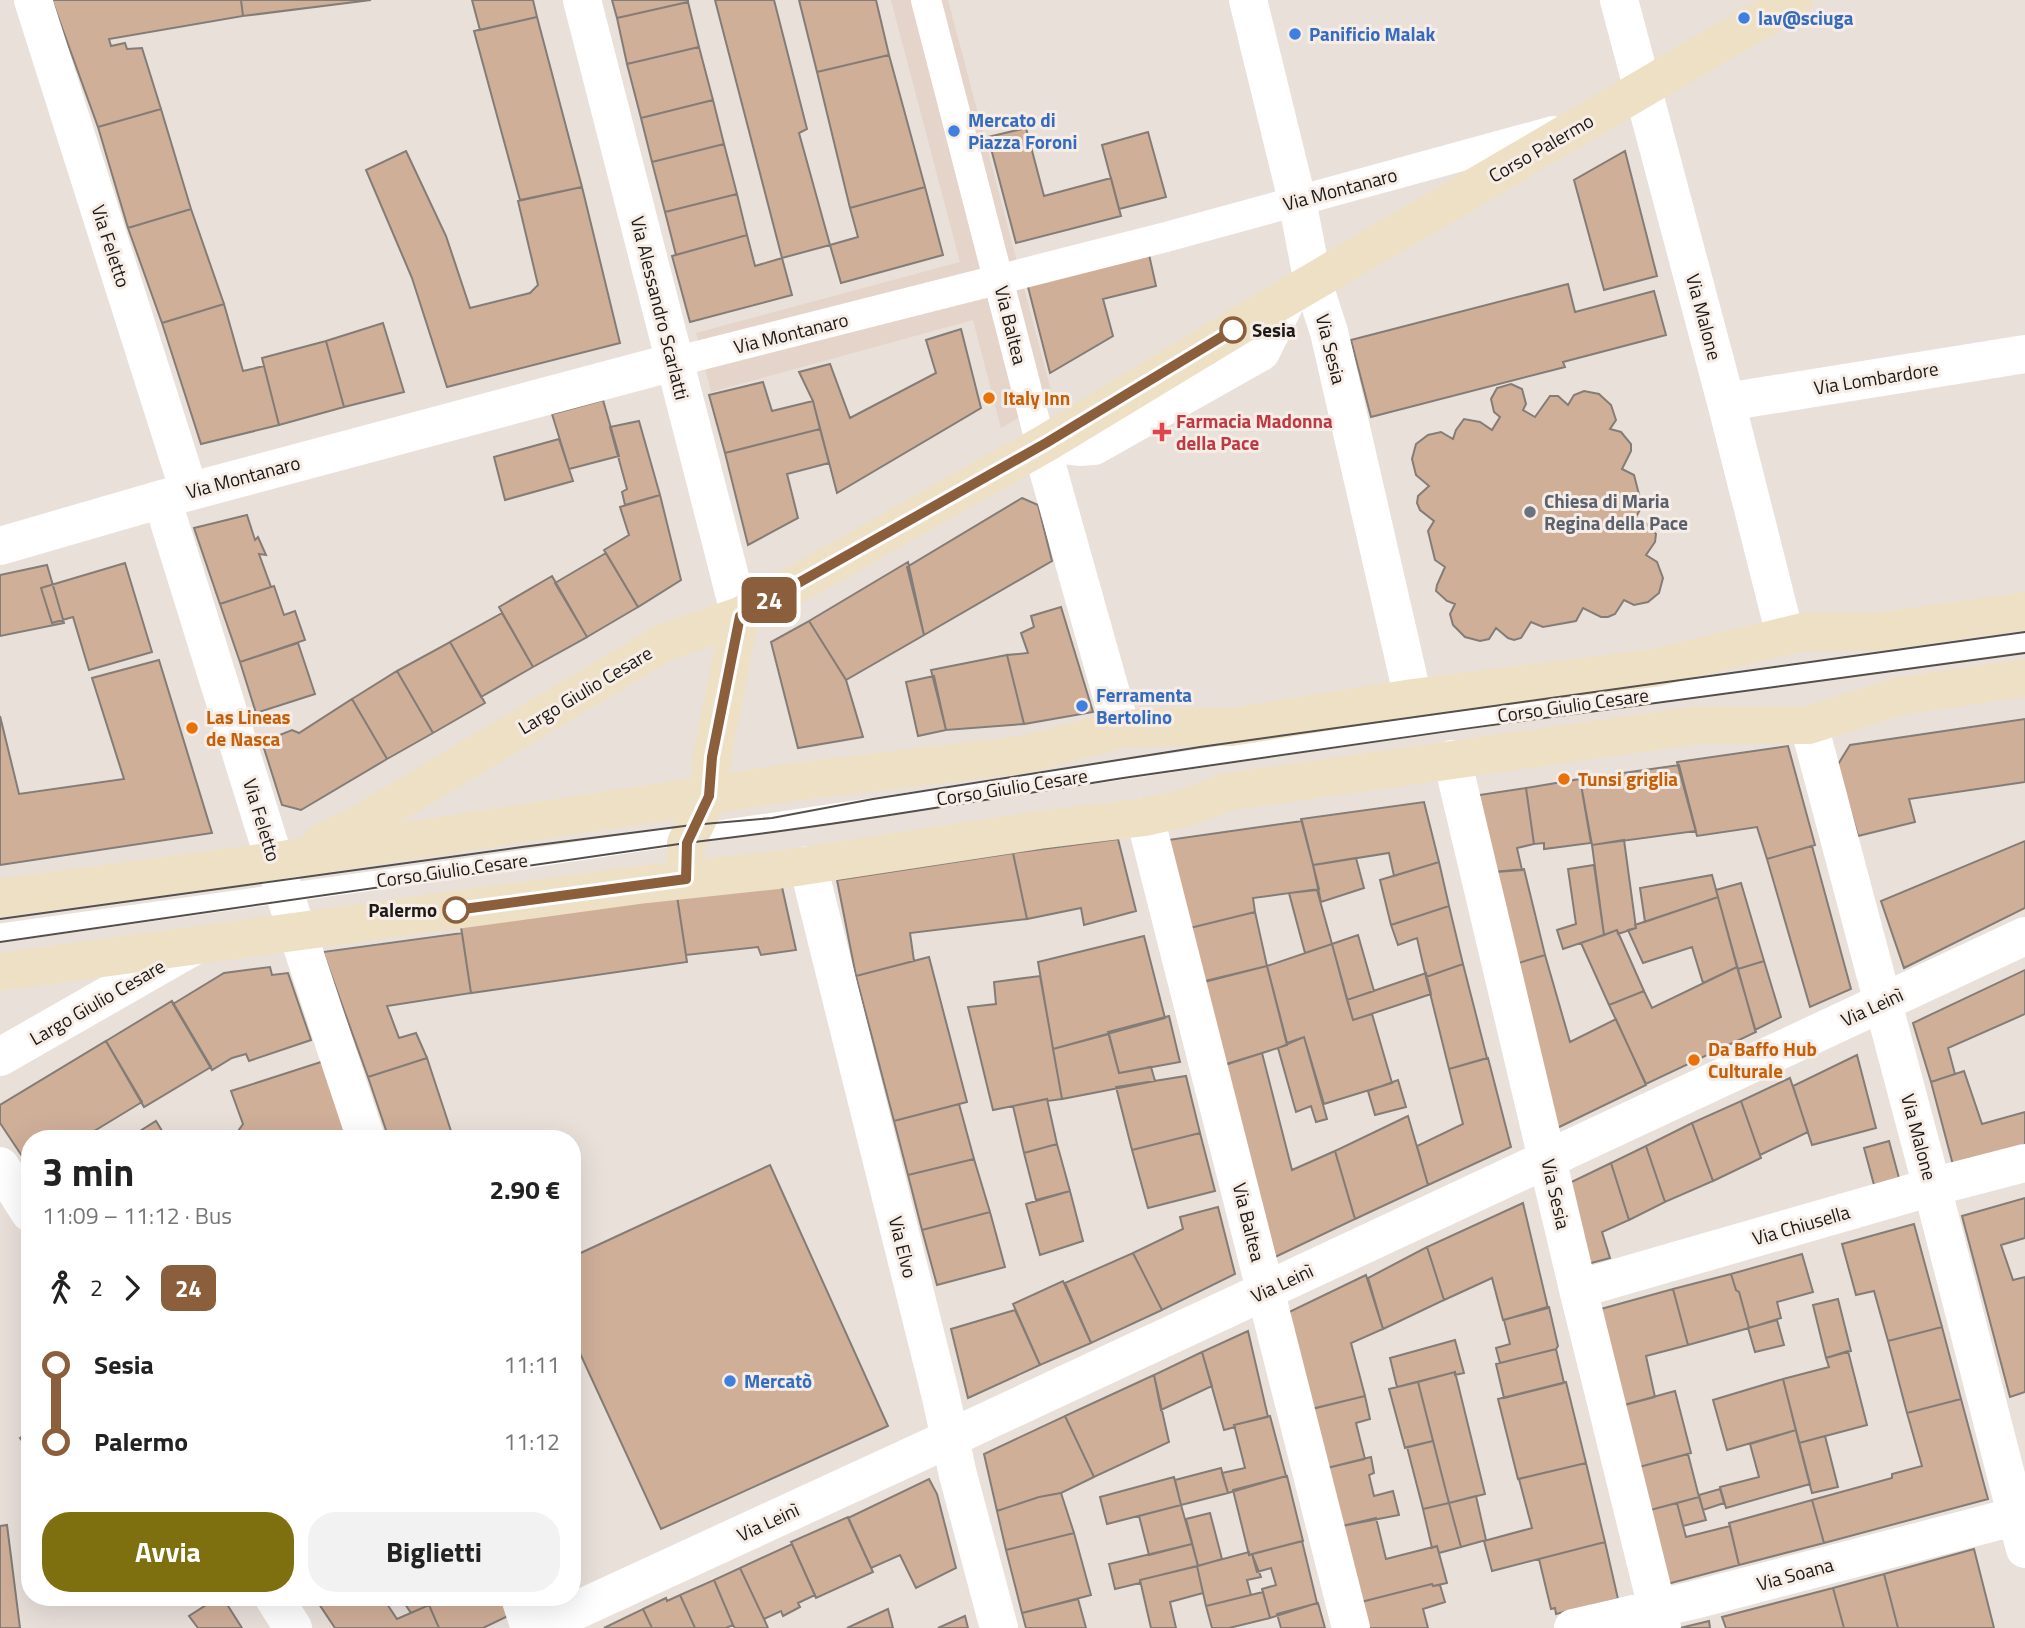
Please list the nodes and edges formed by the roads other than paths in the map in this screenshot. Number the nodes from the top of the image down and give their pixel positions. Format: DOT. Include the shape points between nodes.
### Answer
graph roads {
  1 [pos="33,0"];
  2 [pos="582,0"];
  3 [pos="926,0"];
  4 [pos="1248,0"];
  5 [pos="1619,0"];
  6 [pos="1794,0"];
  7 [pos="1642,89"];
  8 [pos="1584,122"];
  9 [pos="1297,200"];
  10 [pos="1000,280"];
  11 [pos="1300,290"];
  12 [pos="2025,354"];
  13 [pos="674,362"];
  14 [pos="1726,401"];
  15 [pos="1043,444"];
  16 [pos="175,495"];
  17 [pos="0,546"];
  18 [pos="2025,611"];
  19 [pos="740,616"];
  20 [pos="1785,635"];
  21 [pos="2025,642"];
  22 [pos="2025,678"];
  23 [pos="1413,698"];
  24 [pos="1809,725"];
  25 [pos="1121,729"];
  26 [pos="1452,759"];
  27 [pos="709,796"];
  28 [pos="1145,817"];
  29 [pos="690,835"];
  30 [pos="808,865"];
  31 [pos="292,872"];
  32 [pos="686,879"];
  33 [pos="0,898"];
  34 [pos="298,932"];
  35 [pos="0,933"];
  36 [pos="2025,936"];
  37 [pos="194,946"];
  38 [pos="0,972"];
  39 [pos="1883,1002"];
  40 [pos="0,1058"];
  41 [pos="363,1130"];
  42 [pos="1548,1159"];
  43 [pos="2025,1163"];
  44 [pos="0,1166"];
  45 [pos="1933,1187"];
  46 [pos="21,1199"];
  47 [pos="1578,1289"];
  48 [pos="1266,1291"];
  49 [pos="949,1438"];
  50 [pos="2021,1533"];
  51 [pos="279,1606"];
  52 [pos="523,1606"];
  53 [pos="1659,1618"];
  54 [pos="293,1628"];
  55 [pos="530,1628"];
  56 [pos="538,1628"];
  57 [pos="999,1628"];
  58 [pos="1351,1628"];
  59 [pos="1573,1628"];
  1 -- 16 [label="street, Via Feletto"];
  2 -- 13 [label="street, Via Alessandro Scarlatti"];
  3 -- 10 [label="street, Via Baltea"];
  4 -- 9 [label="street, Via Sesia"];
  5 -- 7 [label="street, Via Malone"];
  6 -- 7 [label="main road, Corso Palermo"];
  7 -- 8 [label="main road, Corso Palermo"];
  7 -- 14 [label="street, Via Malone"];
  8 -- 9 [label="street, Via Montanaro"];
  8 -- 11 [label="main road, Corso Palermo"];
  9 -- 10 [label="street, Via Montanaro"];
  9 -- 11 [label="street, Via Sesia"];
  10 -- 13 [label="street, Via Montanaro"];
  10 -- 15 [label="street, Via Baltea"];
  11 -- 15 [label="main road, Corso Palermo"];
  11 -- 23 [label="street, Via Sesia" via="1329,332"];
  12 -- 14 [label="street, Via Lombardore"];
  13 -- 16 [label="street, Via Montanaro"];
  13 -- 19 [label="street, Via Alessandro Scarlatti"];
  14 -- 20 [label="street, Via Malone"];
  15 -- 19 [label="main road, Corso Palermo"];
  15 -- 25 [label="street, Via Baltea"];
  16 -- 17 [label="street, Via Montanaro"];
  16 -- 31 [label="street, Via Feletto"];
  18 -- 20 [label="main road, Corso Giulio Cesare" via="1875,632"];
  19 -- 27 [label="main road" via="712,757"];
  19 -- 31 [label="main road, Largo Giulio Cesare" via="665,642 360,824"];
  20 -- 23 [label="main road, Corso Giulio Cesare" via="1654,668"];
  21 -- 29 [label="lane, Corso Giulio Cesare"];
  22 -- 24 [label="main road, Corso Giulio Cesare" via="1900,696"];
  23 -- 25 [label="main road, Corso Giulio Cesare" via="1231,727"];
  24 -- 26 [label="main road, Corso Giulio Cesare" via="1699,725"];
  24 -- 39 [label="street, Via Malone"];
  25 -- 27 [label="main road, Corso Giulio Cesare" via="1027,754"];
  26 -- 28 [label="main road, Corso Giulio Cesare" via="1227,792"];
  26 -- 42 [label="street, Via Sesia"];
  27 -- 29 [label="main road"];
  27 -- 31 [label="main road, Largo Giulio Cesare"];
  28 -- 30 [label="main road, Corso Giulio Cesare"];
  28 -- 48 [label="street, Via Baltea"];
  29 -- 31 [label="lane, Corso Giulio Cesare"];
  29 -- 32 [label="main road"];
  30 -- 32 [label="main road, Largo Giulio Cesare"];
  30 -- 49 [label="street, Via Elvo"];
  31 -- 33 [label="main road, Largo Giulio Cesare"];
  31 -- 34 [label="street, Via Feletto"];
  31 -- 35 [label="lane, Corso Giulio Cesare"];
  32 -- 34 [label="main road, Largo Giulio Cesare"];
  34 -- 37 [label="main road, Largo Giulio Cesare"];
  34 -- 41 [label="street, Via Feletto"];
  36 -- 39 [label="street, Via Leinì"];
  37 -- 38 [label="main road, Largo Giulio Cesare"];
  37 -- 40 [label="street, Largo Giulio Cesare"];
  39 -- 42 [label="street, Via Leinì"];
  39 -- 45 [label="street, Via Malone"];
  42 -- 47 [label="street, Via Sesia"];
  42 -- 48 [label="street, Via Leinì"];
  43 -- 45 [label="street, Via Chiusella"];
  44 -- 46 [label="street"];
  45 -- 47 [label="street, Via Chiusella"];
  45 -- 50 [label="street, Via Malone"];
  47 -- 53 [label="street, Via Sesia"];
  48 -- 49 [label="street, Via Leinì"];
  48 -- 58 [label="street, Via Baltea"];
  49 -- 56 [label="street, Via Leinì"];
  49 -- 57 [label="street, Via Elvo"];
  50 -- 53 [label="street, Via Soana"];
  51 -- 54 [label="street"];
  52 -- 55 [label="street"];
  53 -- 59 [label="street, Via Soana"];
}
